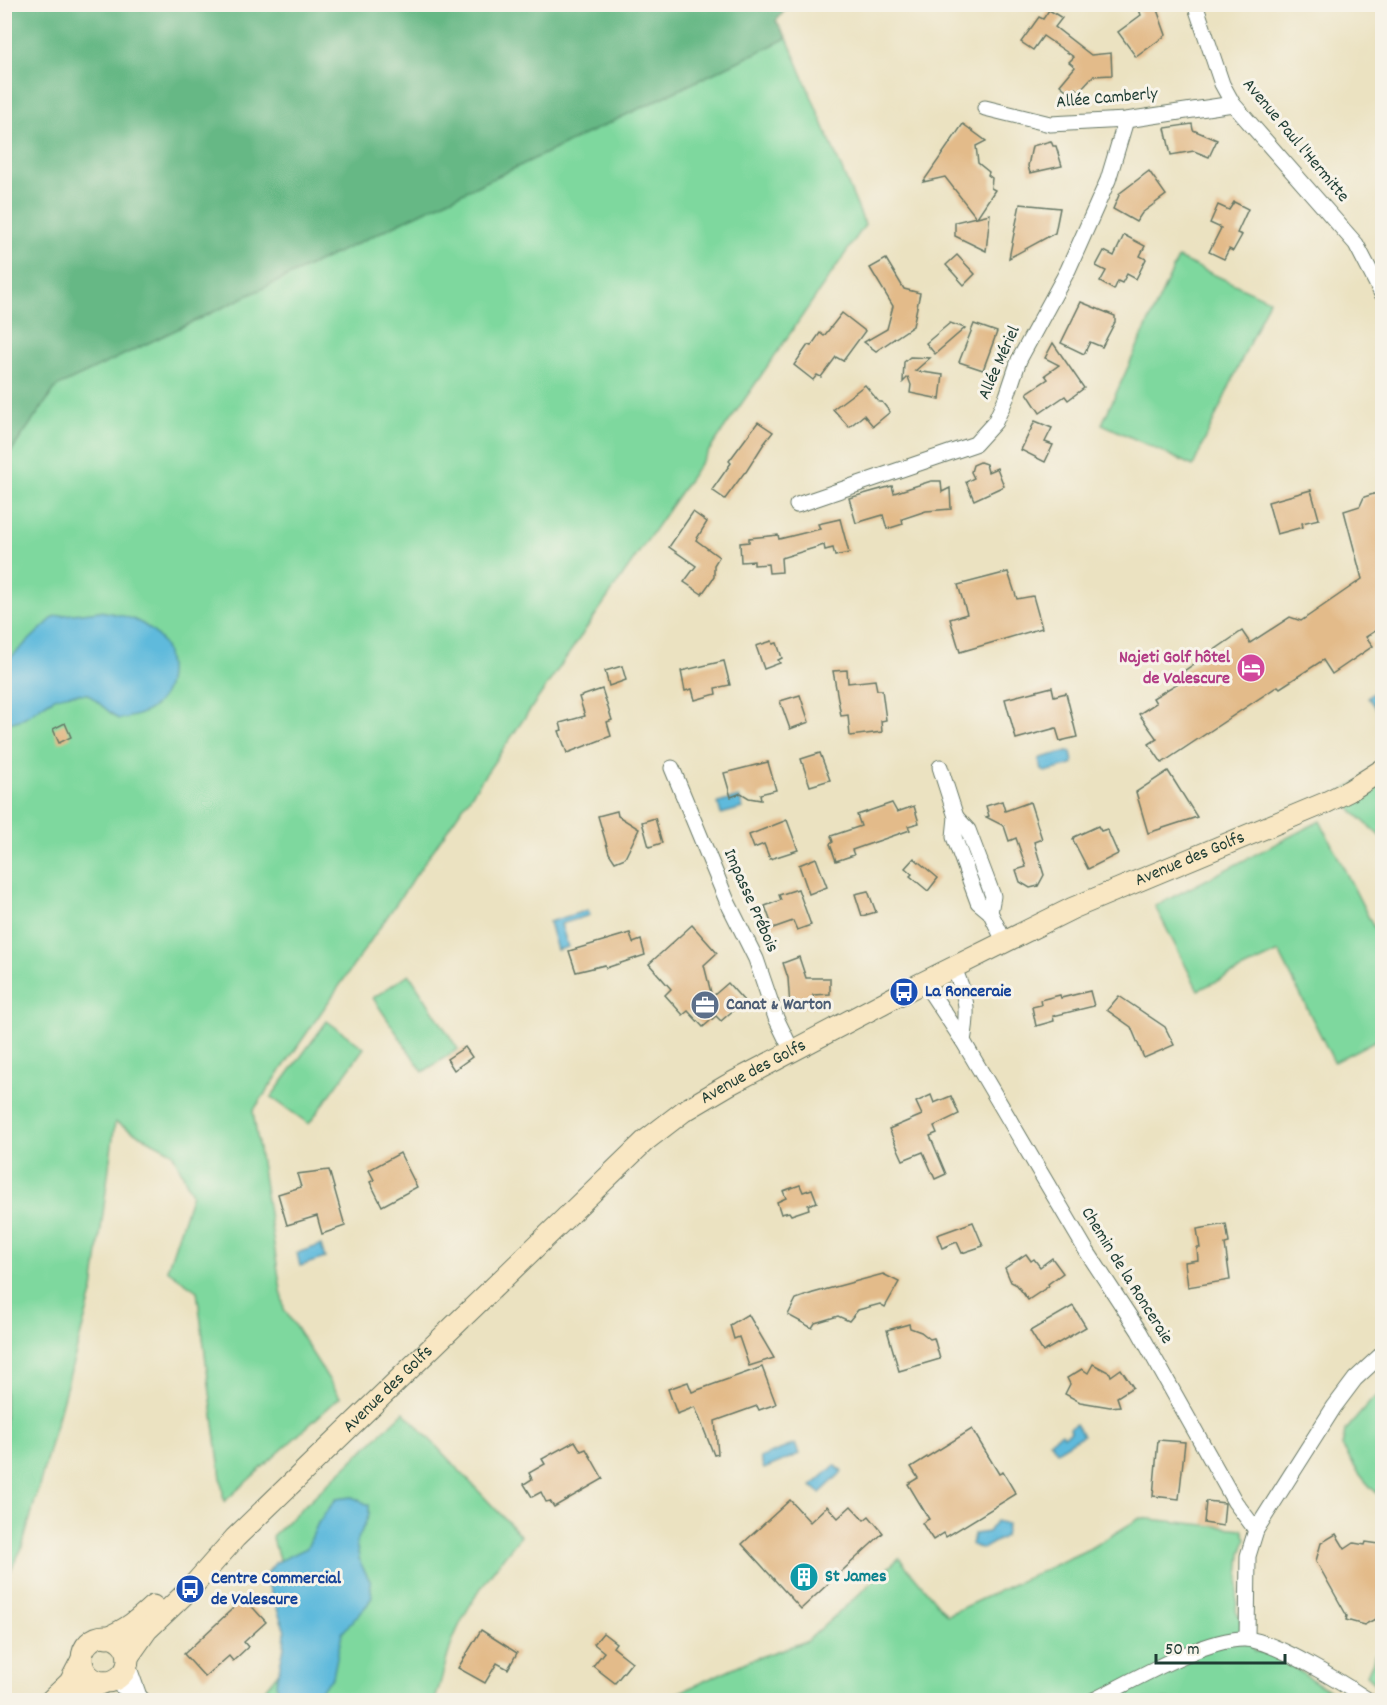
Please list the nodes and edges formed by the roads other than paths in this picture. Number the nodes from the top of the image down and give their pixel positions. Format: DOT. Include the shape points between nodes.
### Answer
graph roads {
  1 [pos="1195,4"];
  2 [pos="1233,104"];
  3 [pos="985,108"];
  4 [pos="1126,120"];
  5 [pos="1383,294"];
  6 [pos="797,505"];
  7 [pos="940,767"];
  8 [pos="672,768"];
  9 [pos="1383,770"];
  10 [pos="1004,941"];
  11 [pos="953,967"];
  12 [pos="924,982"];
  13 [pos="963,1041"];
  14 [pos="792,1051"];
  15 [pos="1383,1354"];
  16 [pos="1256,1530"];
  17 [pos="235,1538"];
  18 [pos="107,1636"];
  19 [pos="1247,1639"];
  20 [pos="82,1659"];
  21 [pos="128,1661"];
  22 [pos="108,1682"];
  23 [pos="141,1698"];
  24 [pos="51,1701"];
  25 [pos="72,1701"];
  26 [pos="1094,1701"];
  27 [pos="1368,1701"];
  1 -- 2 [label="street, Avenue Paul l'Hermitte" via="1222,84"];
  2 -- 4 [label="street, Allée Camberly"];
  2 -- 5 [label="street, Avenue Paul l'Hermitte" via="1356,244"];
  3 -- 4 [label="street, Allée Camberly" via="1050,124"];
  4 -- 6 [label="street, Allée Mériel" via="1104,190 1068,270 1019,360 995,422 975,444"];
  7 -- 10 [label="street" via="956,817 968,830 993,896 990,912"];
  8 -- 14 [label="street, Impasse Prébois"];
  9 -- 10 [label="main road, Avenue des Golfs" via="1325,803 1083,903"];
  10 -- 11 [label="main road, Avenue des Golfs"];
  11 -- 12 [label="main road, Avenue des Golfs"];
  11 -- 13 [label="street" via="964,989 968,1018"];
  12 -- 13 [label="street, Chemin de la Ronceraie"];
  12 -- 14 [label="main road, Avenue des Golfs"];
  13 -- 16 [label="street, Chemin de la Ronceraie" via="1086,1250 1139,1331 1235,1502"];
  14 -- 17 [label="main road, Avenue des Golfs" via="684,1111 645,1141"];
  15 -- 16 [label="street" via="1334,1407"];
  16 -- 19 [label="street" via="1248,1556"];
  17 -- 18 [label="main road, Avenue des Golfs" via="135,1622"];
  17 -- 21 [label="main road, Avenue des Golfs" via="147,1630"];
  18 -- 20 [label="main road" via="93,1640"];
  18 -- 21 [label="main road" via="121,1643"];
  19 -- 26 [label="street" via="1222,1640"];
  19 -- 27 [label="street" via="1313,1667"];
  20 -- 22 [label="main road" via="92,1678"];
  20 -- 24 [label="main road" via="70,1682"];
  21 -- 22 [label="main road" via="125,1672"];
  21 -- 23 [label="street"];
  22 -- 23 [label="street"];
  22 -- 25 [label="main road"];
}
